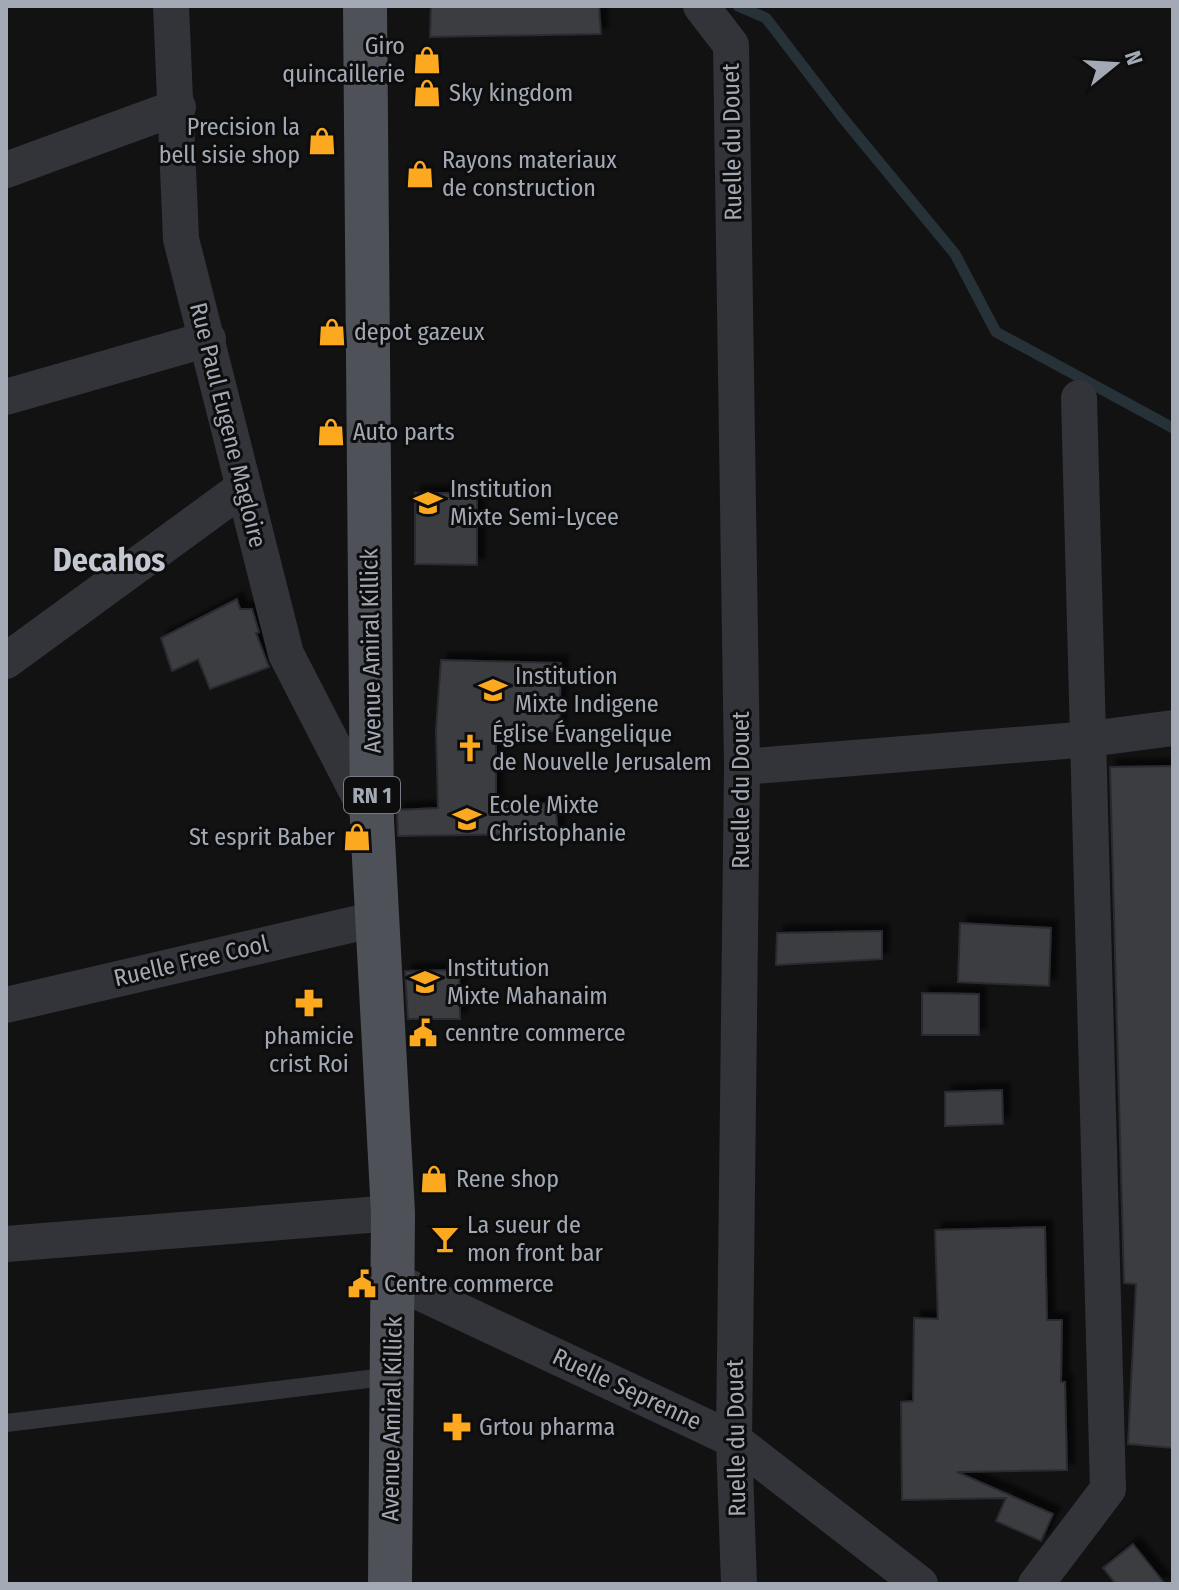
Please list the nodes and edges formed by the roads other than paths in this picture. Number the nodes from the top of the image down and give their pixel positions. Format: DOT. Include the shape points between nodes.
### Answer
graph roads {
  1 [pos="171,6"];
  2 [pos="365,6"];
  3 [pos="701,6"];
  4 [pos="178,107"];
  5 [pos="6,170"];
  6 [pos="208,339"];
  7 [pos="6,397"];
  8 [pos="1079,398"];
  9 [pos="244,487"];
  10 [pos="6,661"];
  11 [pos="1173,728"];
  12 [pos="1090,739"];
  13 [pos="742,767"];
  14 [pos="372,821"];
  15 [pos="376,919"];
  16 [pos="6,1005"];
  17 [pos="393,1213"];
  18 [pos="6,1244"];
  19 [pos="393,1280"];
  20 [pos="393,1376"];
  21 [pos="6,1423"];
  22 [pos="734,1440"];
  23 [pos="390,1584"];
  24 [pos="739,1584"];
  25 [pos="920,1584"];
  26 [pos="1036,1584"];
  1 -- 4 [label="street, Rue Paul Eugene Magloire"];
  2 -- 14 [label="main road, Avenue Amiral Killick / RN 1"];
  3 -- 13 [label="street, Ruelle du Douet" via="731,45"];
  4 -- 5 [label="street"];
  4 -- 6 [label="street, Rue Paul Eugene Magloire" via="181,239"];
  6 -- 7 [label="street"];
  6 -- 9 [label="street, Rue Paul Eugene Magloire"];
  8 -- 12 [label="street"];
  9 -- 10 [label="street"];
  9 -- 14 [label="street, Rue Paul Eugene Magloire" via="286,654"];
  11 -- 12 [label="street"];
  12 -- 13 [label="street"];
  12 -- 26 [label="street" via="1108,1489"];
  13 -- 22 [label="street, Ruelle du Douet"];
  14 -- 15 [label="main road, Avenue Amiral Killick / RN 1"];
  15 -- 16 [label="street, Ruelle Free Cool"];
  15 -- 17 [label="main road, Avenue Amiral Killick / RN 1"];
  17 -- 18 [label="street"];
  17 -- 19 [label="main road, Avenue Amiral Killick / RN 1"];
  19 -- 20 [label="main road, Avenue Amiral Killick / RN 1"];
  19 -- 22 [label="street, Ruelle Seprenne"];
  20 -- 21 [label="lane"];
  20 -- 23 [label="main road, Avenue Amiral Killick / RN 1"];
  22 -- 24 [label="street, Ruelle du Douet"];
  22 -- 25 [label="street, Ruelle Seprenne"];
}
